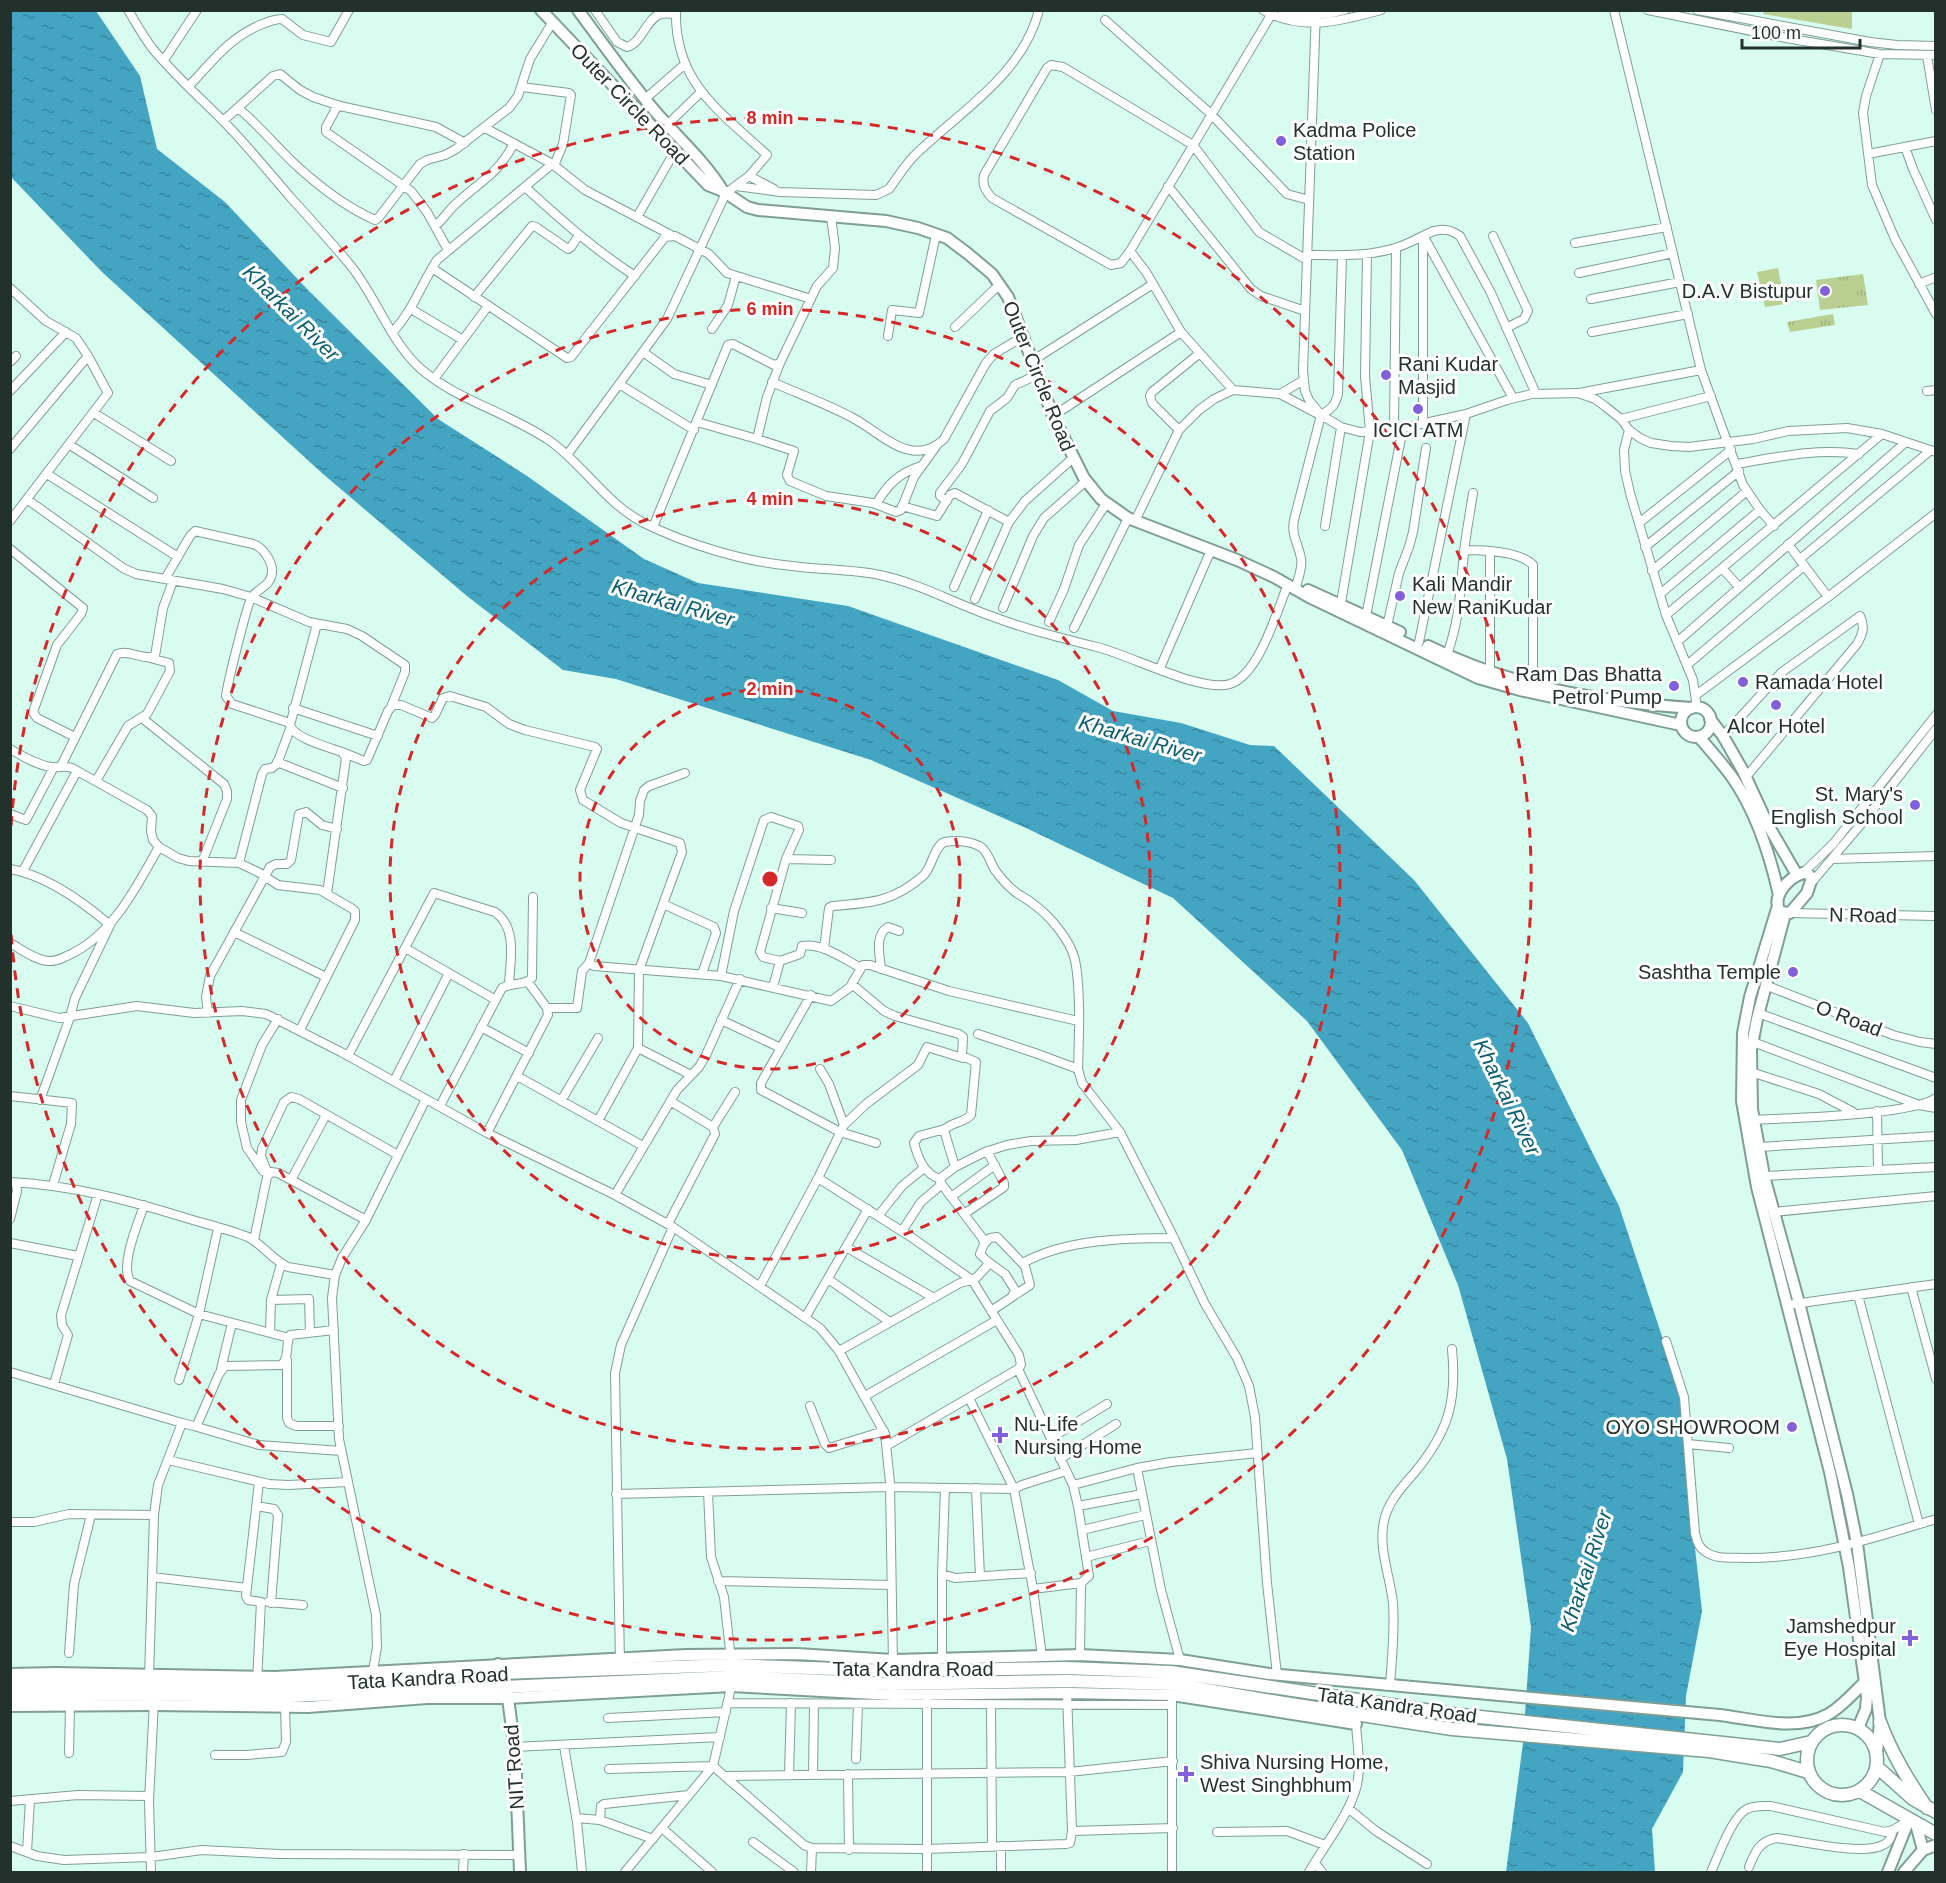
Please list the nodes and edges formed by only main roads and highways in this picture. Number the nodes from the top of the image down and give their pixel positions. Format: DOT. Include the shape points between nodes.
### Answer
graph roads {
  1 [pos="541,10"];
  2 [pos="578,10"];
  3 [pos="724,192"];
  4 [pos="1292,585"];
  5 [pos="1694,708"];
  6 [pos="1710,719"];
  7 [pos="1681,725"];
  8 [pos="1699,737"];
  9 [pos="1800,874"];
  10 [pos="1779,895"];
  11 [pos="1784,912"];
  12 [pos="893,1666"];
  13 [pos="499,1668"];
  14 [pos="732,1671"];
  15 [pos="10,1674"];
  16 [pos="257,1681"];
  17 [pos="1866,1681"];
  18 [pos="10,1684"];
  19 [pos="151,1690"];
  20 [pos="506,1693"];
  21 [pos="10,1696"];
  22 [pos="10,1706"];
  23 [pos="1356,1719"];
  24 [pos="1880,1722"];
  25 [pos="1858,1728"];
  26 [pos="1811,1742"];
  27 [pos="1711,1746"];
  28 [pos="1877,1752"];
  29 [pos="1877,1767"];
  30 [pos="1808,1772"];
  31 [pos="1860,1791"];
  32 [pos="1928,1808"];
  33 [pos="1913,1822"];
  34 [pos="1935,1834"];
  35 [pos="1935,1845"];
  36 [pos="1923,1850"];
  37 [pos="520,1872"];
  38 [pos="1888,1872"];
  39 [pos="1904,1872"];
  1 -- 3 [label="main road, Outer Circle Road" via="708,185"];
  2 -- 3 [label="main road, Outer Circle Road" via="645,99"];
  3 -- 4 [label="main road, Outer Circle Road" via="758,210 886,220 947,238 992,274 1008,297 1072,458 1106,504 1131,520"];
  4 -- 5 [label="main road" via="1341,603 1490,674 1622,703"];
  4 -- 7 [label="main road, Outer Circle Road" via="1309,597 1478,678"];
  5 -- 6 [label="main road" via="1707,713"];
  5 -- 7 [label="main road" via="1683,715"];
  6 -- 8 [label="main road" via="1706,733"];
  6 -- 9 [label="main road" via="1746,777 1768,825"];
  7 -- 8 [label="main road" via="1688,735"];
  8 -- 10 [label="main road" via="1740,790 1756,822"];
  9 -- 10 [label="main road" via="1789,880"];
  9 -- 11 [label="main road" via="1810,875 1812,882 1803,900"];
  10 -- 11 [label="main road"];
  11 -- 17 [label="main road" via="1750,996 1743,1033 1742,1101 1757,1187 1830,1472"];
  11 -- 24 [label="main road" via="1753,1042 1754,1120 1764,1176 1857,1543"];
  12 -- 14 [label="main road, Tata Kandra Road"];
  12 -- 17 [label="main road" via="942,1659 1080,1655 1180,1660 1277,1675 1779,1723 1808,1723 1828,1715"];
  12 -- 27 [label="main road, Tata Kandra Road" via="1171,1672 1452,1714"];
  13 -- 14 [label="main road, Tata Kandra Road" via="686,1660"];
  13 -- 16 [label="main road, Tata Kandra Road"];
  13 -- 16 [label="main road" via="373,1671"];
  13 -- 20 [label="main road, NIT Road"];
  14 -- 20 [label="main road, Tata Kandra Road"];
  14 -- 23 [label="main road" via="927,1699 1172,1700"];
  14 -- 23 [label="main road, Tata Kandra Road" via="891,1684 1172,1684"];
  15 -- 19 [label="main road"];
  16 -- 19 [label="main road, Tata Kandra Road" via="177,1679"];
  17 -- 25 [label="main road" via="1866,1709"];
  18 -- 19 [label="main road, Tata Kandra Road"];
  19 -- 20 [label="main road, Tata Kandra Road" via="267,1697"];
  19 -- 20 [label="main road" via="308,1707"];
  19 -- 21 [label="main road, Tata Kandra Road"];
  19 -- 22 [label="main road" via="70,1706"];
  20 -- 37 [label="main road, NIT Road" via="514,1747"];
  23 -- 27 [label="main road, Tata Kandra Road"];
  24 -- 28 [label="main road"];
  24 -- 32 [label="main road" via="1902,1772"];
  25 -- 26 [label="main road" via="1833,1725"];
  25 -- 28 [label="main road" via="1873,1742"];
  26 -- 27 [label="main road, Tata Kandra Road" via="1780,1749"];
  26 -- 30 [label="main road"];
  27 -- 30 [label="main road"];
  28 -- 29 [label="main road"];
  29 -- 31 [label="main road" via="1871,1781"];
  29 -- 32 [label="main road" via="1902,1791"];
  30 -- 31 [label="main road" via="1816,1785 1830,1793"];
  31 -- 33 [label="main road"];
  32 -- 33 [label="main road"];
  33 -- 34 [label="main road"];
  33 -- 36 [label="main road"];
  33 -- 38 [label="main road"];
  35 -- 36 [label="main road"];
  36 -- 39 [label="main road"];
}
